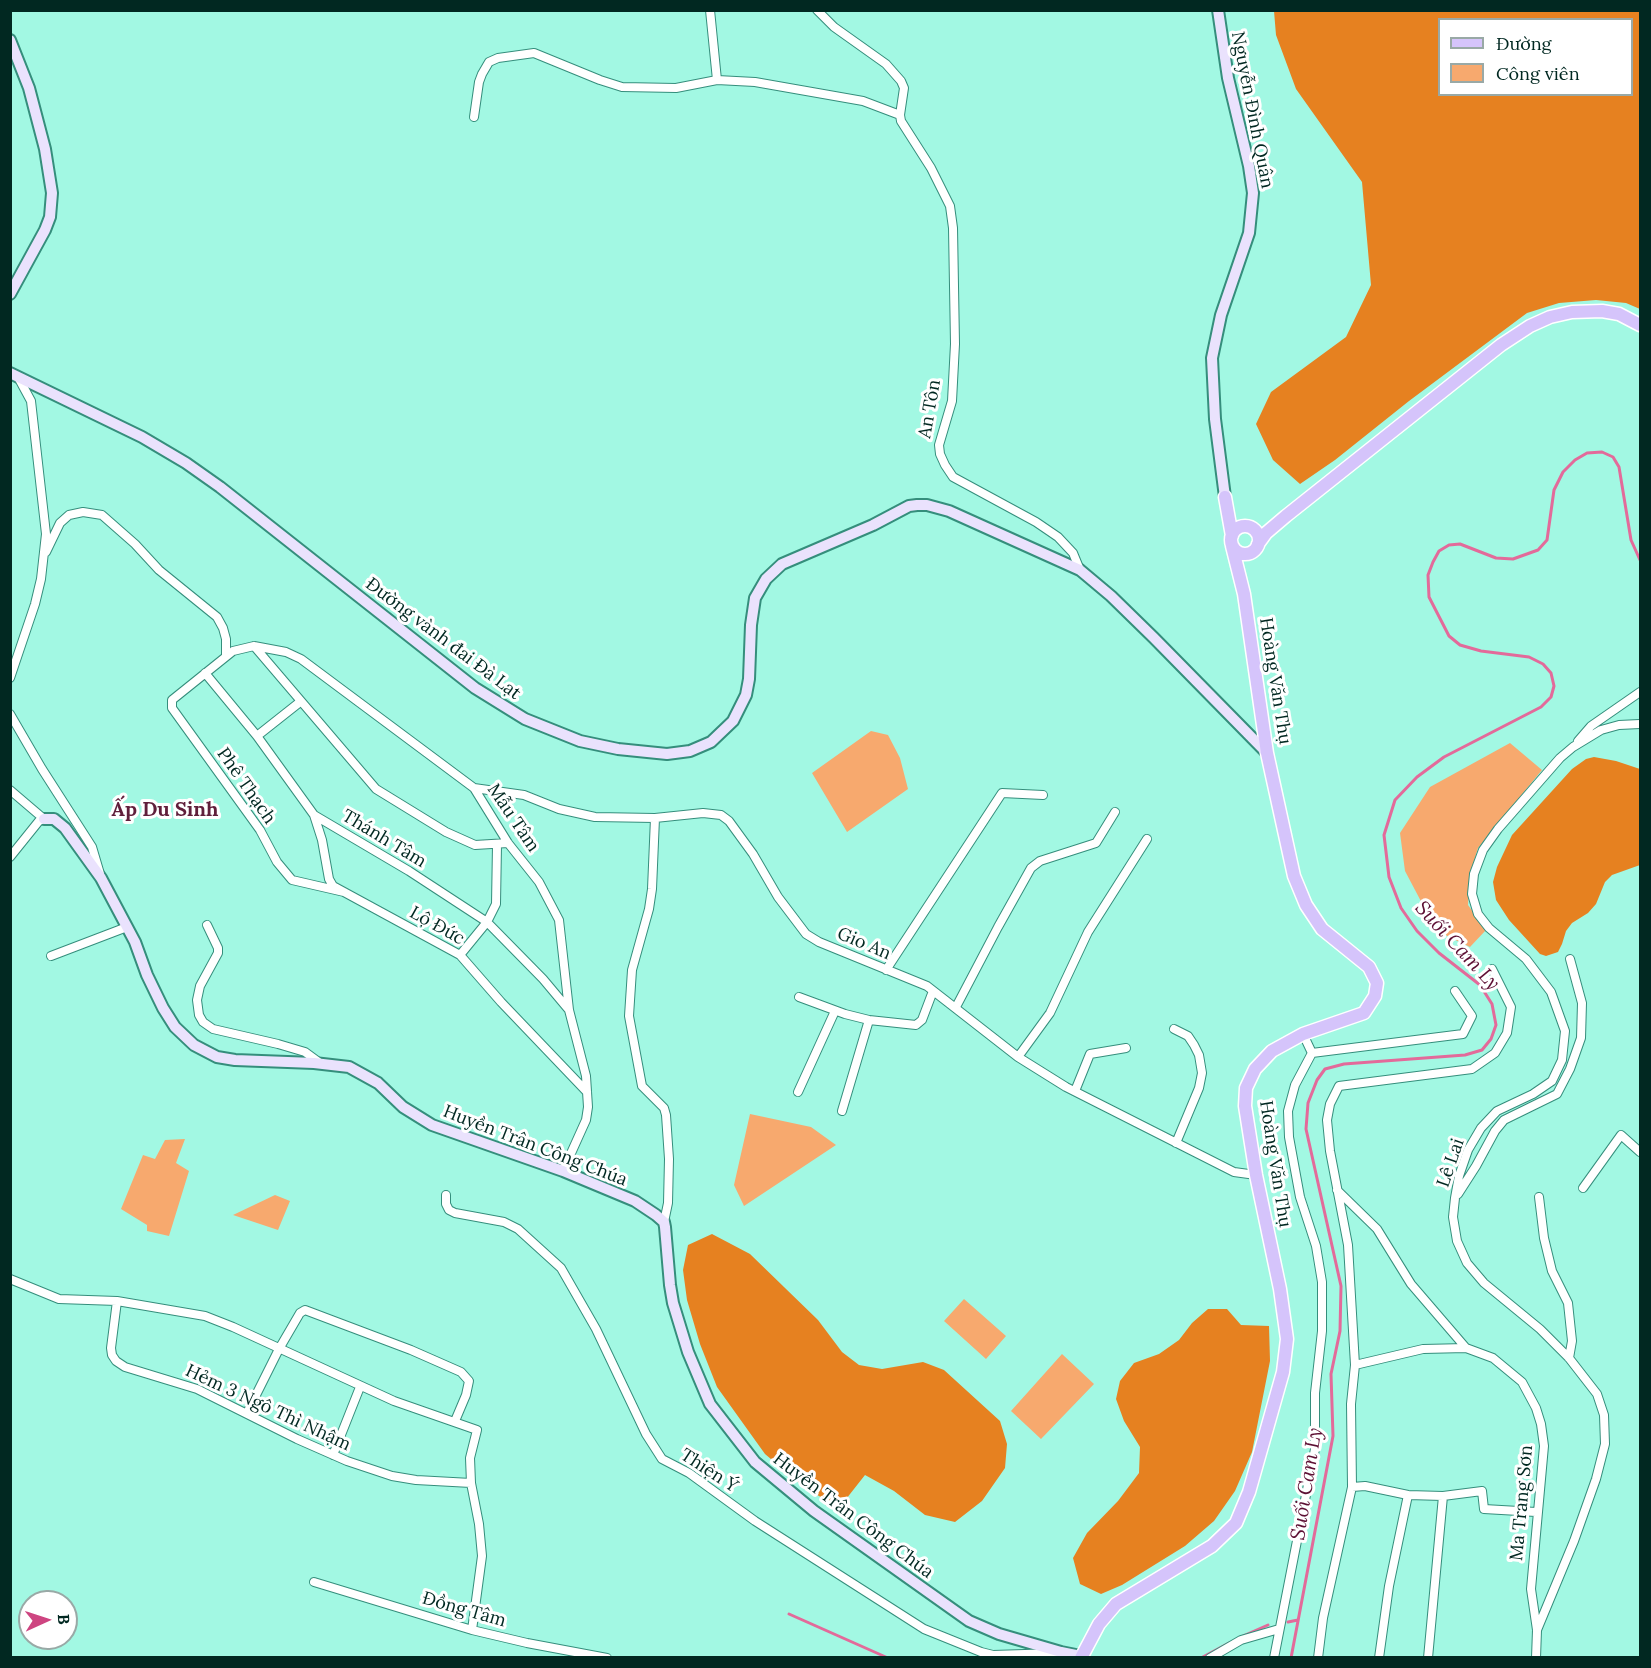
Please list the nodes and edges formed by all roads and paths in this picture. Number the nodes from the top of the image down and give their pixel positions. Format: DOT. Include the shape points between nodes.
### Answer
graph roads {
  1 [pos="710,10"];
  2 [pos="817,10"];
  3 [pos="1218,10"];
  4 [pos="12,42"];
  5 [pos="717,80"];
  6 [pos="900,115"];
  7 [pos="474,117"];
  8 [pos="10,294"];
  9 [pos="1641,325"];
  10 [pos="14,375"];
  11 [pos="1225,496"];
  12 [pos="1286,516"];
  13 [pos="1249,527"];
  14 [pos="1232,541"];
  15 [pos="1255,548"];
  16 [pos="44,558"];
  17 [pos="1080,570"];
  18 [pos="1244,594"];
  19 [pos="254,646"];
  20 [pos="226,656"];
  21 [pos="205,674"];
  22 [pos="10,678"];
  23 [pos="1641,692"];
  24 [pos="300,702"];
  25 [pos="10,714"];
  26 [pos="1641,724"];
  27 [pos="257,736"];
  28 [pos="1574,747"];
  29 [pos="1267,753"];
  30 [pos="474,788"];
  31 [pos="10,790"];
  32 [pos="1042,795"];
  33 [pos="20,799"];
  34 [pos="10,800"];
  35 [pos="1114,812"];
  36 [pos="314,815"];
  37 [pos="655,818"];
  38 [pos="44,819"];
  39 [pos="1147,838"];
  40 [pos="508,843"];
  41 [pos="497,845"];
  42 [pos="10,857"];
  43 [pos="101,878"];
  44 [pos="344,892"];
  45 [pos="487,922"];
  46 [pos="207,925"];
  47 [pos="128,927"];
  48 [pos="460,955"];
  49 [pos="51,956"];
  50 [pos="1570,959"];
  51 [pos="1492,969"];
  52 [pos="886,970"];
  53 [pos="933,991"];
  54 [pos="1455,991"];
  55 [pos="799,997"];
  56 [pos="956,1007"];
  57 [pos="569,1010"];
  58 [pos="835,1011"];
  59 [pos="869,1020"];
  60 [pos="1174,1029"];
  61 [pos="1303,1034"];
  62 [pos="1126,1048"];
  63 [pos="1312,1053"];
  64 [pos="1018,1057"];
  65 [pos="322,1063"];
  66 [pos="1075,1091"];
  67 [pos="587,1092"];
  68 [pos="798,1092"];
  69 [pos="842,1111"];
  70 [pos="1176,1143"];
  71 [pos="1641,1152"];
  72 [pos="563,1171"];
  73 [pos="1256,1175"];
  74 [pos="1583,1188"];
  75 [pos="1337,1190"];
  76 [pos="446,1195"];
  77 [pos="1539,1197"];
  78 [pos="1455,1198"];
  79 [pos="664,1222"];
  80 [pos="10,1278"];
  81 [pos="117,1301"];
  82 [pos="1466,1348"];
  83 [pos="279,1349"];
  84 [pos="1569,1358"];
  85 [pos="1354,1365"];
  86 [pos="360,1387"];
  87 [pos="247,1413"];
  88 [pos="455,1421"];
  89 [pos="333,1455"];
  90 [pos="471,1483"];
  91 [pos="1352,1487"];
  92 [pos="1408,1495"];
  93 [pos="1443,1496"];
  94 [pos="1536,1512"];
  95 [pos="314,1582"];
  96 [pos="1279,1629"];
  97 [pos="472,1630"];
  98 [pos="1537,1630"];
  99 [pos="1061,1652"];
  100 [pos="1081,1657"];
  101 [pos="607,1658"];
  102 [pos="1210,1658"];
  103 [pos="1274,1658"];
  104 [pos="1318,1658"];
  105 [pos="1380,1658"];
  106 [pos="1428,1658"];
  107 [pos="1536,1658"];
  1 -- 5 [label="street"];
  2 -- 6 [label="street" via="896,73 904,88"];
  3 -- 11 [label="street, Nguyễn Đình Quân" via="1253,193 1249,233 1221,315 1212,358"];
  4 -- 8 [label="street" via="45,148 52,193 45,230"];
  5 -- 6 [label="street" via="755,82 863,101"];
  5 -- 7 [label="street" via="676,88 622,87 534,53 507,56 489,62 482,74"];
  6 -- 17 [label="street, An Tôn" via="946,196 953,228 955,344 951,401 940,454 953,477 1058,537 1073,553"];
  9 -- 12 [label="main road, Hoàng Văn Thụ" via="1602,311 1572,312 1530,326"];
  10 -- 16 [label="street" via="31,401 46,534"];
  10 -- 17 [label="street, Đường vành đai Đà Lạt" via="142,437 186,463 491,700 543,727 580,741 618,749 679,753 701,747 719,736 733,721 746,695 755,598 766,579 782,564 909,506 927,505 949,511"];
  11 -- 13 [label="main road" via="1235,516"];
  11 -- 14 [label="main road, Hoàng Văn Thụ"];
  12 -- 13 [label="main road, Hoàng Văn Thụ" via="1264,526"];
  12 -- 15 [label="main road, Hoàng Văn Thụ"];
  13 -- 14 [label="main road" via="1237,529"];
  13 -- 15 [label="main road" via="1257,535"];
  14 -- 15 [label="main road" via="1243,554"];
  14 -- 18 [label="main road, Hoàng Văn Thụ"];
  15 -- 18 [label="main road, Hoàng Văn Thụ" via="1246,571"];
  16 -- 20 [label="street" via="60,523 69,515 102,515 159,570 217,617 226,639"];
  16 -- 22 [label="street" via="35,604"];
  17 -- 29 [label="street, An Tôn"];
  18 -- 29 [label="main road, Hoàng Văn Thụ"];
  19 -- 20 [label="street"];
  19 -- 24 [label="street"];
  19 -- 30 [label="street, Mẫu Tâm" via="301,659"];
  20 -- 21 [label="street"];
  21 -- 27 [label="street, Thánh Tâm"];
  21 -- 44 [label="street, Phê Thạch" via="172,700 172,708 292,880"];
  23 -- 28 [label="street" via="1591,726"];
  24 -- 27 [label="street"];
  24 -- 41 [label="street" via="376,789 446,832 476,845"];
  25 -- 43 [label="street" via="92,847"];
  26 -- 28 [label="street, Lê Lai" via="1601,730"];
  27 -- 36 [label="street, Thánh Tâm"];
  28 -- 78 [label="street, Lê Lai" via="1560,758 1483,850 1472,894 1478,914 1489,928 1526,959 1551,993 1565,1031 1562,1060 1552,1081 1497,1110 1481,1128 1468,1150"];
  29 -- 61 [label="main road, Hoàng Văn Thụ" via="1294,876 1306,905 1322,929 1370,967 1377,983 1376,996 1364,1013"];
  30 -- 37 [label="street, Gio An" via="524,795 559,809 595,817"];
  30 -- 40 [label="street, Mẫu Tâm"];
  31 -- 33 [label="street, Huyền Trân Công Chúa"];
  32 -- 52 [label="street" via="1002,793"];
  33 -- 34 [label="street"];
  33 -- 38 [label="street, Huyền Trân Công Chúa"];
  35 -- 56 [label="street" via="1096,843 1040,861 1031,868"];
  36 -- 44 [label="street, Lộ Đức" via="329,879"];
  36 -- 45 [label="street, Thánh Tâm"];
  37 -- 52 [label="street, Gio An" via="721,815 753,854 806,934"];
  37 -- 79 [label="street" via="652,890 632,970 629,1016 642,1086 666,1115 668,1203"];
  38 -- 42 [label="street"];
  38 -- 43 [label="street, Huyền Trân Công Chúa" via="54,819 65,828"];
  39 -- 64 [label="street" via="1088,932 1050,1013"];
  40 -- 41 [label="street"];
  40 -- 57 [label="street, Mẫu Tâm" via="539,882 559,920"];
  41 -- 45 [label="street" via="496,904"];
  43 -- 47 [label="street, Huyền Trân Công Chúa"];
  44 -- 48 [label="street, Lộ Đức"];
  45 -- 48 [label="street"];
  45 -- 57 [label="street, Thánh Tâm"];
  46 -- 65 [label="street" via="218,953 200,986 197,1000 203,1022 213,1029 305,1052"];
  47 -- 49 [label="street"];
  47 -- 65 [label="street, Huyền Trân Công Chúa" via="163,1008 175,1027 194,1045 217,1057 235,1060"];
  48 -- 67 [label="street, Lộ Đức"];
  50 -- 78 [label="street" via="1582,1003 1581,1038 1570,1069 1557,1094 1504,1120"];
  51 -- 75 [label="street" via="1511,1007 1507,1033 1495,1053 1472,1069 1339,1086 1327,1120"];
  52 -- 53 [label="street, Gio An"];
  53 -- 56 [label="street, Gio An"];
  53 -- 59 [label="street" via="922,1020 916,1025"];
  54 -- 63 [label="street" via="1472,1016 1463,1034"];
  55 -- 58 [label="street"];
  56 -- 64 [label="street, Gio An"];
  57 -- 67 [label="street, Mẫu Tâm"];
  58 -- 59 [label="street"];
  58 -- 68 [label="street"];
  59 -- 69 [label="street"];
  60 -- 70 [label="street" via="1188,1036 1194,1045 1202,1073"];
  61 -- 63 [label="street"];
  61 -- 73 [label="main road, Hoàng Văn Thụ" via="1272,1051 1255,1069 1246,1088 1245,1106"];
  62 -- 66 [label="street" via="1090,1054"];
  63 -- 96 [label="street" via="1295,1085 1288,1111 1300,1197 1316,1246 1322,1282 1316,1449"];
  64 -- 66 [label="street, Gio An"];
  65 -- 72 [label="street, Huyền Trân Công Chúa" via="363,1073 403,1107 432,1125"];
  66 -- 70 [label="street, Gio An"];
  67 -- 72 [label="street, Mẫu Tâm" via="586,1120"];
  70 -- 73 [label="street, Gio An" via="1234,1172"];
  71 -- 74 [label="street" via="1621,1135"];
  72 -- 79 [label="street, Huyền Trân Công Chúa" via="635,1201"];
  73 -- 100 [label="main road, Hoàng Văn Thụ" via="1287,1339 1282,1372 1249,1492 1236,1523 1212,1546 1116,1604 1099,1624"];
  75 -- 82 [label="street" via="1377,1229 1411,1284"];
  75 -- 85 [label="street" via="1348,1245"];
  76 -- 99 [label="street, Thiện Ý" via="450,1210 518,1229 561,1268 662,1459 924,1629 981,1652"];
  77 -- 84 [label="street" via="1552,1271 1568,1303 1572,1341"];
  78 -- 84 [label="street, Lê Lai" via="1457,1241 1467,1263 1484,1283"];
  79 -- 99 [label="street, Huyền Trân Công Chúa" via="673,1303 688,1352 711,1404 754,1462 814,1511 969,1621"];
  80 -- 81 [label="street" via="59,1299"];
  81 -- 83 [label="street" via="205,1316"];
  81 -- 87 [label="street, Hẻm 3 Ngô Thì Nhậm" via="111,1348 116,1361 197,1389"];
  82 -- 85 [label="street, Ma Trang Sơn" via="1423,1349"];
  82 -- 94 [label="street, Ma Trang Sơn" via="1493,1358 1522,1382 1536,1407 1544,1446"];
  83 -- 86 [label="street"];
  83 -- 87 [label="street"];
  83 -- 88 [label="street" via="305,1310 411,1350 461,1372 469,1381"];
  84 -- 98 [label="street, Lê Lai" via="1597,1394 1604,1415 1605,1444 1574,1541"];
  85 -- 91 [label="street"];
  86 -- 88 [label="street"];
  86 -- 89 [label="street"];
  87 -- 89 [label="street, Hẻm 3 Ngô Thì Nhậm"];
  88 -- 90 [label="street" via="477,1430 470,1458"];
  89 -- 90 [label="street, Hẻm 3 Ngô Thì Nhậm" via="392,1476"];
  90 -- 97 [label="street" via="482,1548"];
  91 -- 92 [label="street"];
  91 -- 104 [label="street"];
  92 -- 93 [label="street"];
  92 -- 105 [label="street" via="1389,1586"];
  93 -- 94 [label="street" via="1482,1491 1484,1509"];
  93 -- 106 [label="street"];
  94 -- 98 [label="street, Ma Trang Sơn" via="1531,1589"];
  95 -- 97 [label="street, Đồng Tâm"];
  96 -- 102 [label="street" via="1241,1640"];
  96 -- 103 [label="street"];
  97 -- 101 [label="street, Đồng Tâm"];
  98 -- 107 [label="street"];
  99 -- 100 [label="street, Huyền Trân Công Chúa"];
}
